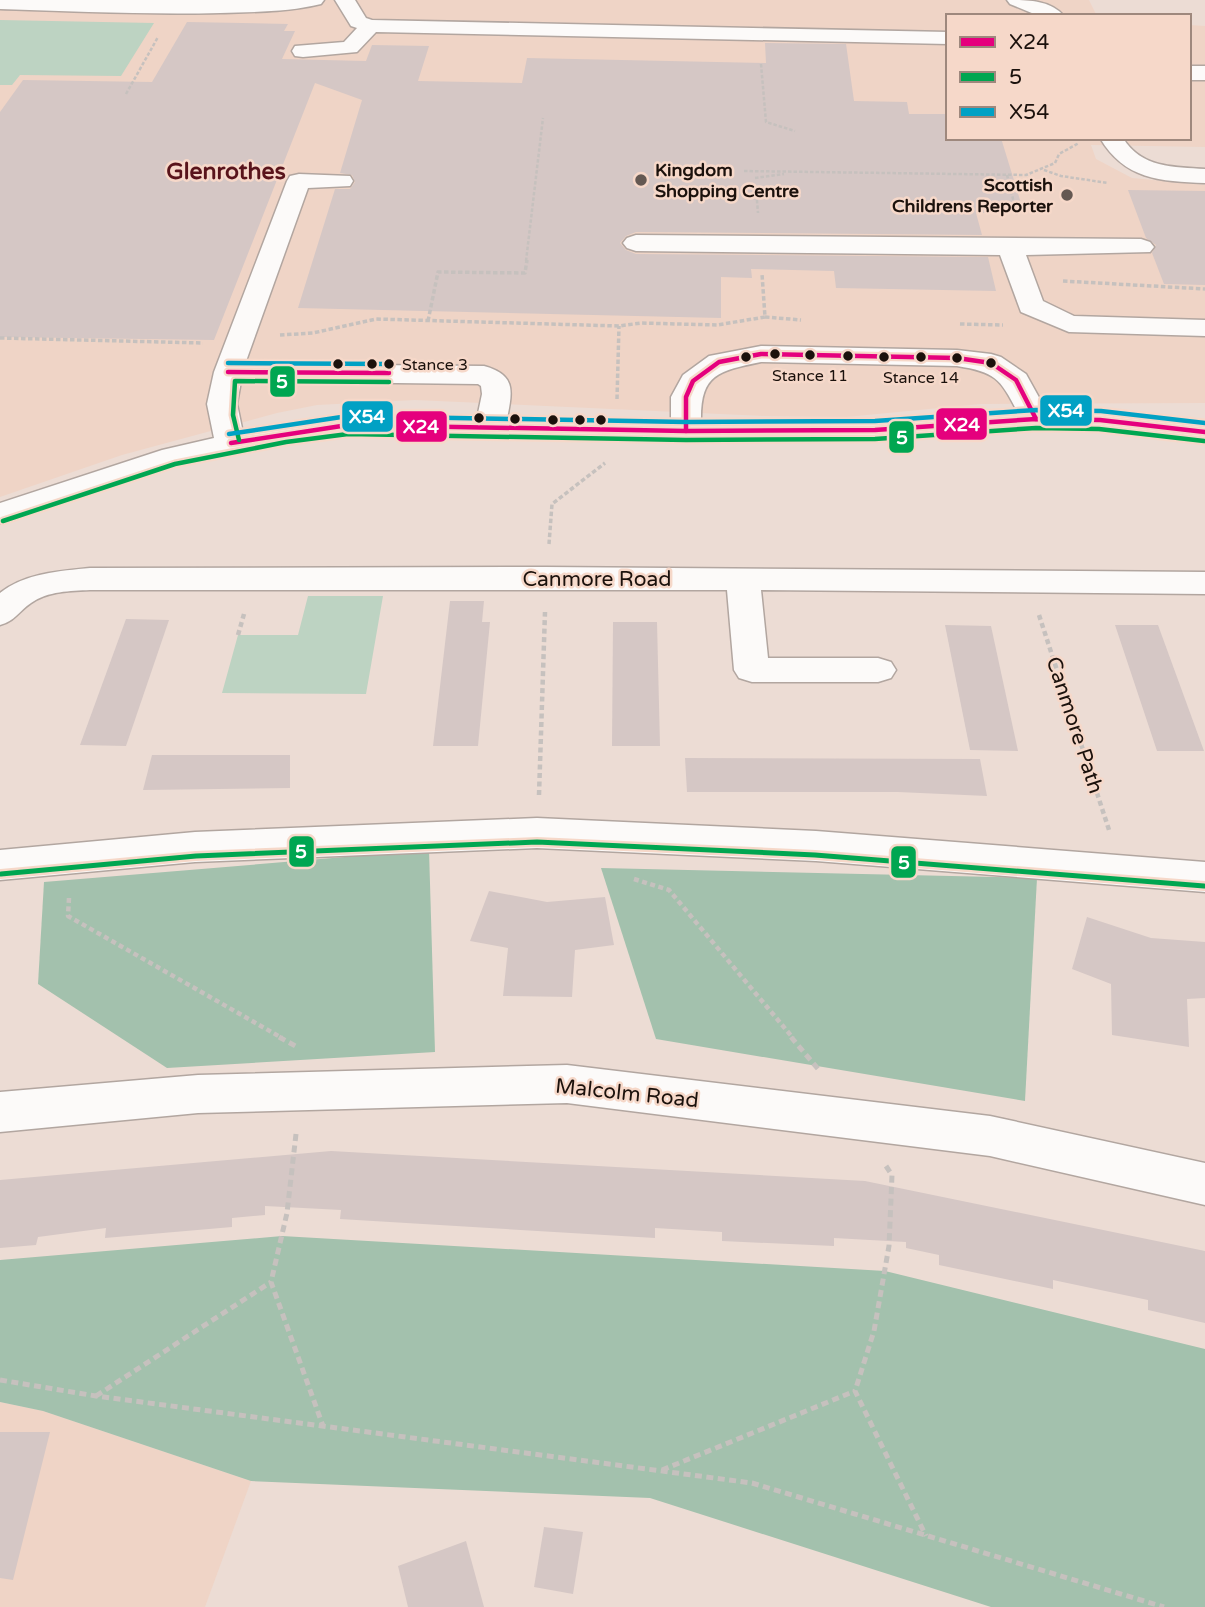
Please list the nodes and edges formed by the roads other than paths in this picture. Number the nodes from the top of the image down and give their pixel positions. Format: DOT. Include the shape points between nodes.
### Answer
graph roads {
  1 [pos="314,0"];
  2 [pos="345,0"];
  3 [pos="1017,0"];
  4 [pos="144,3"];
  5 [pos="0,4"];
  6 [pos="1051,14"];
  7 [pos="372,26"];
  8 [pos="946,38"];
  9 [pos="303,51"];
  10 [pos="1112,140"];
  11 [pos="1205,176"];
  12 [pos="341,181"];
  13 [pos="636,243"];
  14 [pos="1010,247"];
  15 [pos="1141,247"];
  16 [pos="1205,328"];
  17 [pos="228,372"];
  18 [pos="1036,419"];
  19 [pos="490,427"];
  20 [pos="686,431"];
  21 [pos="1205,432"];
  22 [pos="231,443"];
  23 [pos="0,513"];
  24 [pos="743,579"];
  25 [pos="1205,583"];
  26 [pos="0,614"];
  27 [pos="878,670"];
  28 [pos="0,865"];
  29 [pos="1205,877"];
  30 [pos="0,1111"];
  31 [pos="1205,1184"];
  1 -- 4 [label="street" via="258,6"];
  2 -- 7 [label="street" via="358,22"];
  3 -- 6 [label="street"];
  4 -- 5 [label="street"];
  7 -- 8 [label="street"];
  7 -- 9 [label="street" via="350,48"];
  10 -- 11 [label="street" via="1126,159 1149,171"];
  12 -- 17 [label="street" via="299,181"];
  13 -- 14 [label="street"];
  14 -- 15 [label="street"];
  14 -- 16 [label="street" via="1031,306 1069,324"];
  17 -- 19 [label="street" via="484,375 495,382 497,394"];
  17 -- 22 [label="street" via="222,404"];
  18 -- 20 [label="street" via="875,430"];
  18 -- 20 [label="street" via="1016,380 990,363 957,358 761,354 719,362 693,381 687,397"];
  18 -- 21 [label="street" via="1100,420"];
  19 -- 20 [label="street"];
  19 -- 22 [label="street" via="348,425"];
  22 -- 23 [label="street" via="173,456"];
  24 -- 25 [label="street, Canmore Road"];
  24 -- 26 [label="street, Canmore Road" via="90,579 33,588 10,600"];
  24 -- 27 [label="street" via="752,670"];
  28 -- 29 [label="street" via="195,847 537,833 816,846"];
  30 -- 31 [label="street, Malcolm Road" via="198,1094 567,1084 990,1136"];
}
